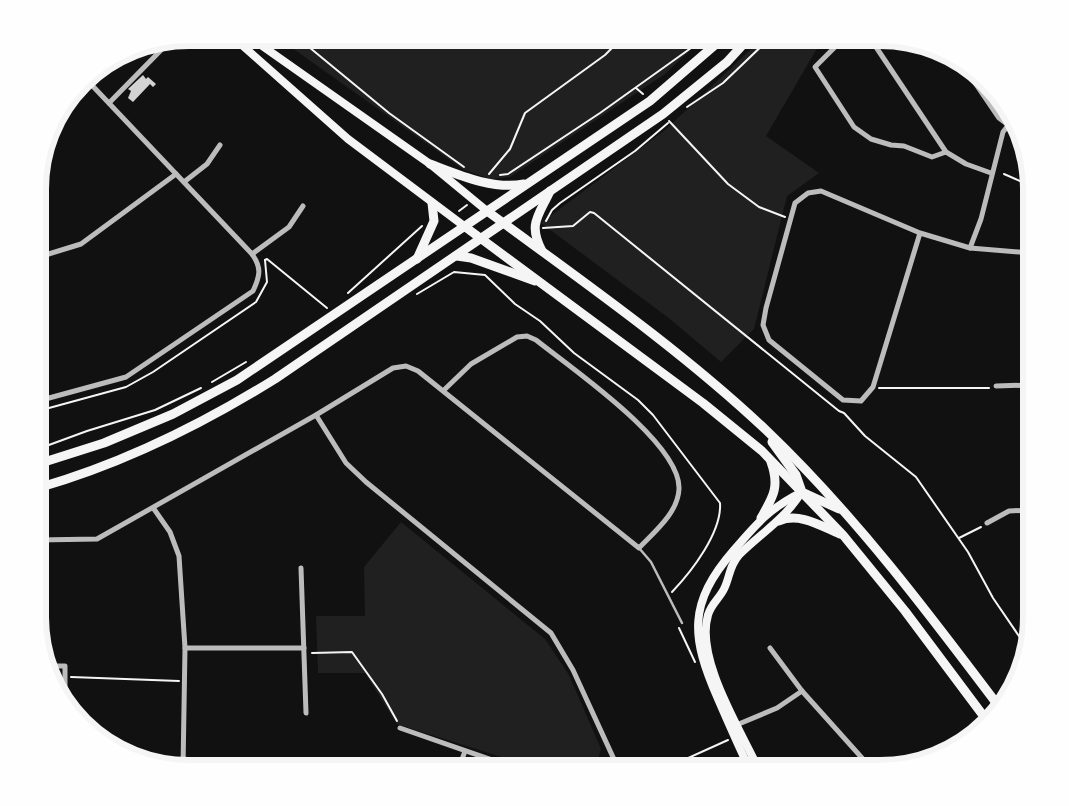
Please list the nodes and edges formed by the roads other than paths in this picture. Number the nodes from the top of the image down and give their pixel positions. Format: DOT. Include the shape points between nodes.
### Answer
graph roads {
  1 [pos="243,46"];
  2 [pos="262,46"];
  3 [pos="713,47"];
  4 [pos="741,47"];
  5 [pos="835,47"];
  6 [pos="876,47"];
  7 [pos="161,49"];
  8 [pos="92,85"];
  9 [pos="977,85"];
  10 [pos="109,103"];
  11 [pos="1007,124"];
  12 [pos="220,145"];
  13 [pos="946,152"];
  14 [pos="430,164"];
  15 [pos="991,173"];
  16 [pos="176,174"];
  17 [pos="184,182"];
  18 [pos="527,183"];
  19 [pos="550,191"];
  20 [pos="432,203"];
  21 [pos="303,206"];
  22 [pos="487,211"];
  23 [pos="503,223"];
  24 [pos="464,226"];
  25 [pos="920,233"];
  26 [pos="482,238"];
  27 [pos="970,248"];
  28 [pos="542,252"];
  29 [pos="1023,252"];
  30 [pos="252,254"];
  31 [pos="46,255"];
  32 [pos="457,256"];
  33 [pos="416,259"];
  34 [pos="545,285"];
  35 [pos="1023,385"];
  36 [pos="996,386"];
  37 [pos="443,391"];
  38 [pos="46,400"];
  39 [pos="316,415"];
  40 [pos="766,431"];
  41 [pos="770,459"];
  42 [pos="47,461"];
  43 [pos="47,485"];
  44 [pos="802,492"];
  45 [pos="154,509"];
  46 [pos="1022,510"];
  47 [pos="846,513"];
  48 [pos="760,518"];
  49 [pos="779,521"];
  50 [pos="988,523"];
  51 [pos="843,534"];
  52 [pos="47,540"];
  53 [pos="639,548"];
  54 [pos="301,568"];
  55 [pos="682,623"];
  56 [pos="184,648"];
  57 [pos="770,648"];
  58 [pos="304,650"];
  59 [pos="55,666"];
  60 [pos="65,688"];
  61 [pos="802,691"];
  62 [pos="995,701"];
  63 [pos="306,713"];
  64 [pos="983,715"];
  65 [pos="734,726"];
  66 [pos="400,728"];
  67 [pos="465,751"];
  68 [pos="183,759"];
  69 [pos="462,759"];
  70 [pos="490,759"];
  71 [pos="614,759"];
  72 [pos="746,760"];
  73 [pos="753,760"];
  74 [pos="863,760"];
  1 -- 20 [label="main road" via="348,139"];
  2 -- 14 [label="main road"];
  3 -- 18 [label="highway" via="650,101"];
  4 -- 19 [label="highway" via="663,114"];
  5 -- 13 [label="street" via="814,67 854,127 871,139 904,146 932,157"];
  6 -- 13 [label="street"];
  7 -- 10 [label="street"];
  8 -- 10 [label="street"];
  9 -- 11 [label="street"];
  10 -- 16 [label="street"];
  11 -- 15 [label="street"];
  12 -- 17 [label="street" via="207,164"];
  13 -- 15 [label="street"];
  14 -- 18 [label="highway" via="499,186"];
  14 -- 22 [label="main road"];
  15 -- 27 [label="street" via="981,218"];
  16 -- 17 [label="street"];
  16 -- 31 [label="street" via="81,244"];
  17 -- 30 [label="street"];
  18 -- 22 [label="highway"];
  19 -- 23 [label="highway"];
  19 -- 28 [label="highway" via="534,235"];
  20 -- 24 [label="main road"];
  20 -- 33 [label="highway" via="434,221"];
  21 -- 30 [label="street" via="289,227"];
  22 -- 23 [label="highway"];
  22 -- 24 [label="highway"];
  23 -- 26 [label="highway"];
  23 -- 28 [label="highway"];
  24 -- 26 [label="highway"];
  24 -- 33 [label="highway"];
  25 -- 25 [label="street" via="821,191 808,193 795,203 766,308 764,325 769,340 843,400 861,401 873,387"];
  25 -- 27 [label="street"];
  26 -- 32 [label="highway"];
  26 -- 34 [label="highway"];
  27 -- 29 [label="street"];
  28 -- 40 [label="highway" via="694,367"];
  30 -- 38 [label="street" via="259,263 260,276 253,291 126,377"];
  32 -- 34 [label="highway"];
  32 -- 43 [label="highway" via="247,396 114,463"];
  33 -- 42 [label="highway" via="237,380 172,414 104,443"];
  34 -- 41 [label="highway" via="739,430"];
  35 -- 36 [label="street"];
  37 -- 39 [label="street" via="418,370 406,366 393,368"];
  37 -- 53 [label="street"];
  37 -- 53 [label="street" via="471,364 517,337 527,336 631,415 675,468 679,489 674,507"];
  39 -- 45 [label="street"];
  39 -- 71 [label="street" via="346,463 366,482 551,634 573,670"];
  40 -- 44 [label="highway" via="791,467"];
  40 -- 47 [label="highway"];
  41 -- 44 [label="highway"];
  41 -- 48 [label="highway" via="777,482"];
  44 -- 47 [label="highway"];
  44 -- 48 [label="main road"];
  44 -- 49 [label="main road"];
  44 -- 51 [label="highway"];
  45 -- 52 [label="street" via="97,540"];
  45 -- 56 [label="street" via="170,532 179,556"];
  46 -- 50 [label="street" via="1009,511"];
  47 -- 62 [label="highway" via="908,587"];
  48 -- 65 [label="main road" via="713,576 698,616 702,664"];
  49 -- 51 [label="highway" via="801,518"];
  49 -- 65 [label="main road" via="733,563 724,589 713,603 706,621 710,660"];
  51 -- 64 [label="highway"];
  53 -- 55 [label="lane" via="651,562"];
  54 -- 58 [label="street"];
  56 -- 58 [label="street"];
  56 -- 68 [label="street"];
  57 -- 61 [label="street"];
  58 -- 63 [label="street"];
  59 -- 60 [label="street" via="66,666"];
  61 -- 65 [label="street" via="777,708"];
  61 -- 74 [label="street"];
  65 -- 72 [label="main road"];
  65 -- 73 [label="main road"];
  66 -- 67 [label="street"];
  67 -- 69 [label="street"];
  67 -- 70 [label="street"];
}
